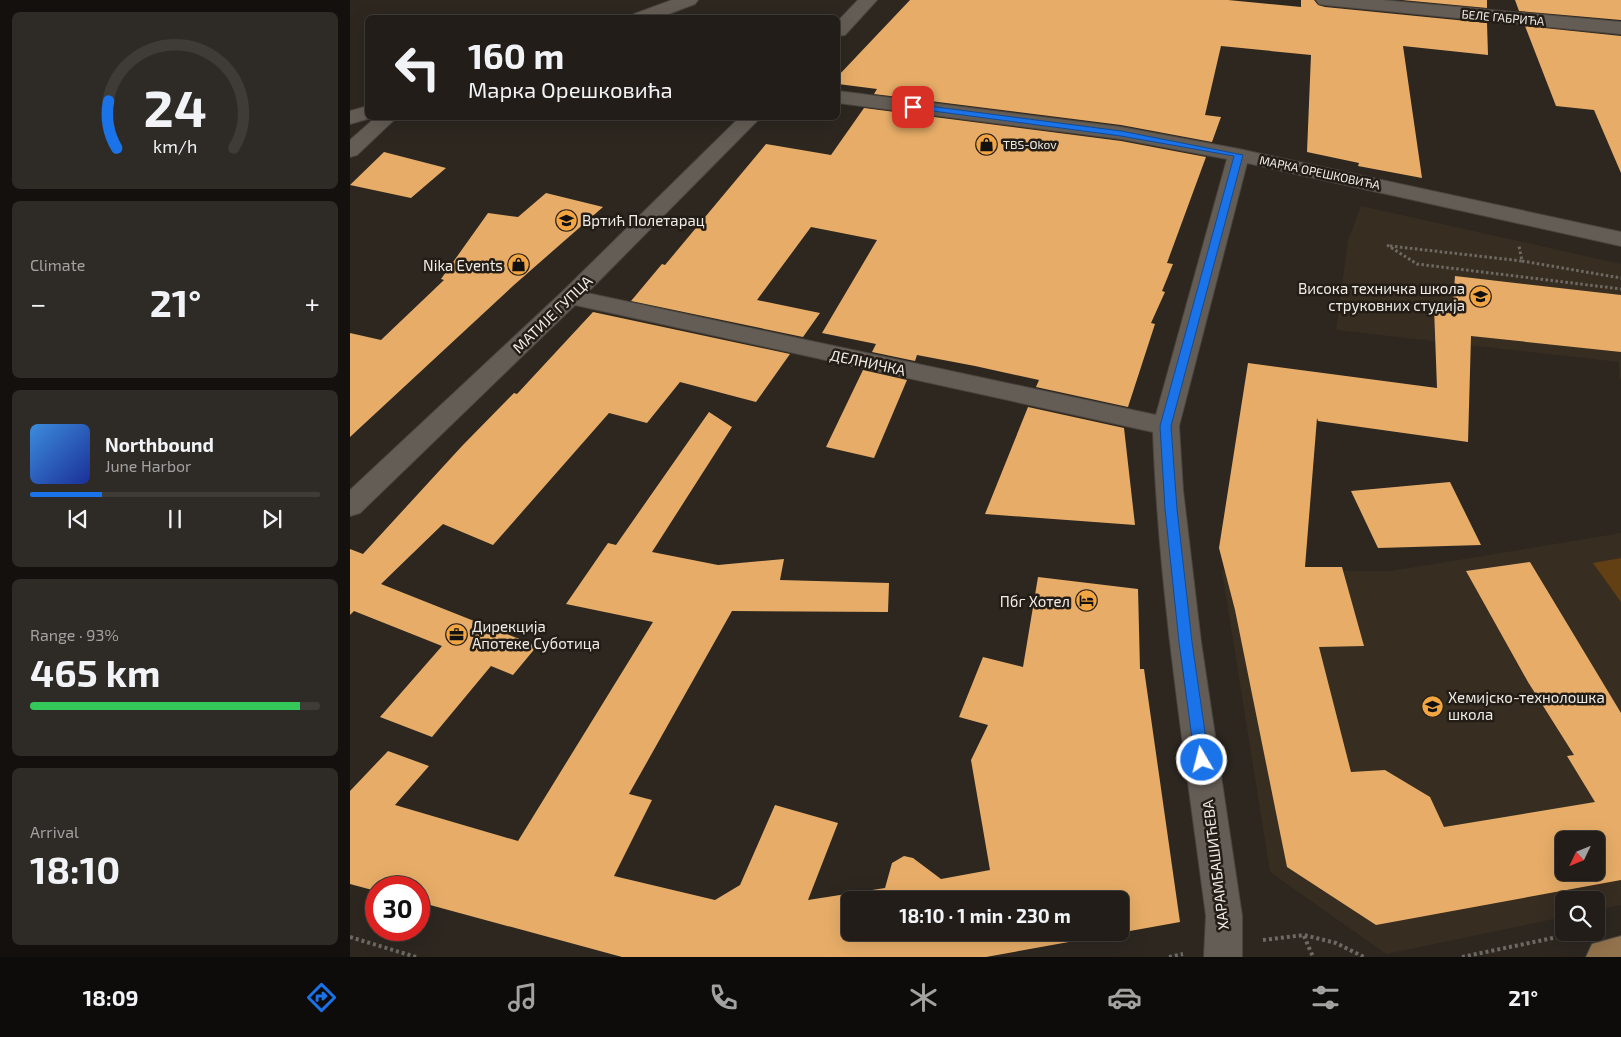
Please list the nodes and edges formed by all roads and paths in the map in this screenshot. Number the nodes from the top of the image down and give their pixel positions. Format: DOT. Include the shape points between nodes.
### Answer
graph roads {
  1 [pos="689,0"];
  2 [pos="868,0"];
  3 [pos="1325,0"];
  4 [pos="648,15"];
  5 [pos="1621,28"];
  6 [pos="840,29"];
  7 [pos="840,97"];
  8 [pos="365,113"];
  9 [pos="350,118"];
  10 [pos="384,120"];
  11 [pos="748,120"];
  12 [pos="350,151"];
  13 [pos="1239,155"];
  14 [pos="1621,239"];
  15 [pos="1519,244"];
  16 [pos="1522,261"];
  17 [pos="1621,278"];
  18 [pos="1621,289"];
  19 [pos="570,297"];
  20 [pos="1166,426"];
  21 [pos="350,506"];
  22 [pos="350,937"];
  23 [pos="1555,937"];
  24 [pos="1621,954"];
  25 [pos="416,957"];
  26 [pos="1223,957"];
  27 [pos="1314,957"];
  28 [pos="1364,957"];
  29 [pos="1462,957"];
  30 [pos="1604,957"];
  1 -- 4 [label="street"];
  2 -- 6 [label="street"];
  3 -- 5 [label="street, БЕЛЕ ГАБРИЋА"];
  7 -- 13 [label="street, МАРКА ОРЕШКОВИЋА" via="1121,133"];
  8 -- 9 [label="street"];
  10 -- 12 [label="street"];
  11 -- 19 [label="street, МАТИЈЕ ГУПЦА"];
  13 -- 14 [label="street, МАРКА ОРЕШКОВИЋА"];
  13 -- 20 [label="street, ХАРАМБАШИЋЕВА"];
  15 -- 16 [label="path"];
  16 -- 17 [label="path"];
  16 -- 18 [label="path" via="1387,245 1417,264"];
  19 -- 20 [label="street, ДЕЛНИЧКА"];
  19 -- 21 [label="street, МАТИЈЕ ГУПЦА"];
  20 -- 26 [label="street, ХАРАМБАШИЋЕВА" via="1169,490 1186,642 1224,916"];
  22 -- 25 [label="path"];
  23 -- 29 [label="path"];
  24 -- 30 [label="main road"];
  27 -- 28 [label="path" via="1304,935 1336,943"];
}
